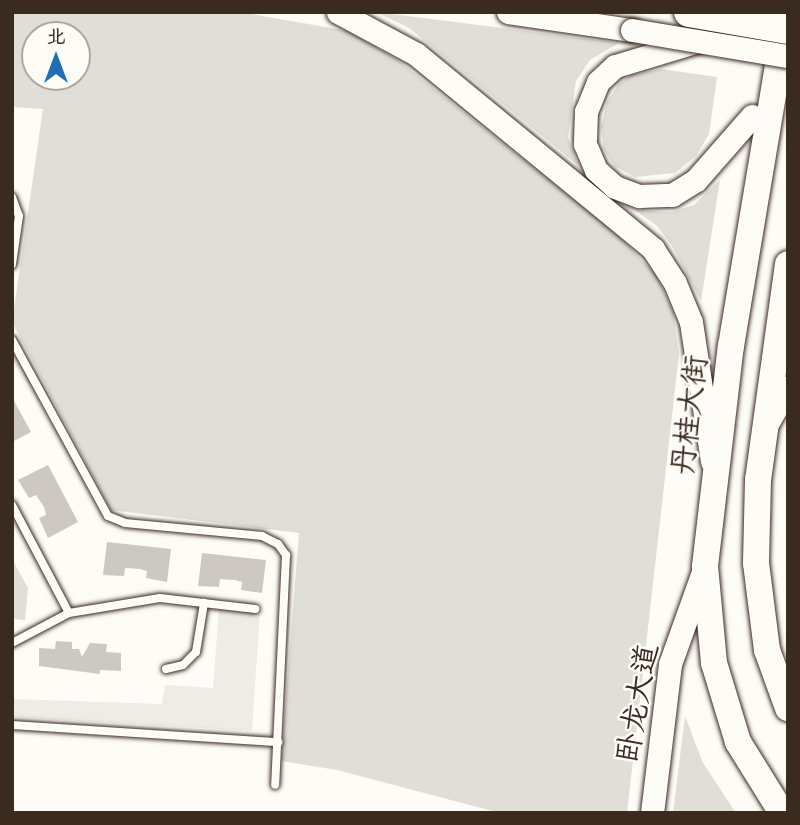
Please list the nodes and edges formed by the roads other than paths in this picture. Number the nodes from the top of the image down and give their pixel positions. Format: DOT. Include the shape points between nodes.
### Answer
graph roads {
  1 [pos="338,12"];
  2 [pos="508,12"];
  3 [pos="689,12"];
  4 [pos="770,12"];
  5 [pos="788,12"];
  6 [pos="788,29"];
  7 [pos="698,41"];
  8 [pos="788,56"];
  9 [pos="752,116"];
  10 [pos="12,197"];
  11 [pos="12,264"];
  12 [pos="788,264"];
  13 [pos="12,340"];
  14 [pos="788,345"];
  15 [pos="779,385"];
  16 [pos="722,420"];
  17 [pos="715,480"];
  18 [pos="12,505"];
  19 [pos="705,566"];
  20 [pos="204,603"];
  21 [pos="254,609"];
  22 [pos="69,613"];
  23 [pos="12,643"];
  24 [pos="166,669"];
  25 [pos="788,708"];
  26 [pos="12,725"];
  27 [pos="278,742"];
  28 [pos="275,785"];
  29 [pos="652,813"];
  30 [pos="782,813"];
  1 -- 17 [label="street" via="416,54 653,249 675,283 691,322"];
  2 -- 7 [label="street, bridge"];
  3 -- 6 [label="highway, bridge"];
  4 -- 9 [label="main road"];
  5 -- 16 [label="main road, 丹桂大街"];
  7 -- 8 [label="street, bridge"];
  7 -- 9 [label="street" via="624,63 598,82 586,122 585,144 596,170 615,187 639,196 672,194 696,180"];
  9 -- 16 [label="main road" via="715,335"];
  10 -- 11 [label="lane" via="19,216"];
  12 -- 15 [label="main road"];
  13 -- 27 [label="lane" via="108,516 125,523 262,536 278,544 286,555"];
  14 -- 15 [label="main road"];
  15 -- 25 [label="main road" via="764,427 756,563 767,650"];
  16 -- 17 [label="main road, 丹桂大街"];
  17 -- 19 [label="main road, 丹桂大街"];
  18 -- 22 [label="lane"];
  19 -- 29 [label="street, 卧龙大道" via="670,664"];
  19 -- 30 [label="main road, 丹桂大街" via="714,663 737,742"];
  20 -- 21 [label="lane"];
  20 -- 22 [label="lane" via="160,598"];
  20 -- 24 [label="lane" via="196,652 183,664"];
  22 -- 23 [label="lane"];
  26 -- 27 [label="lane"];
  27 -- 28 [label="lane"];
}
